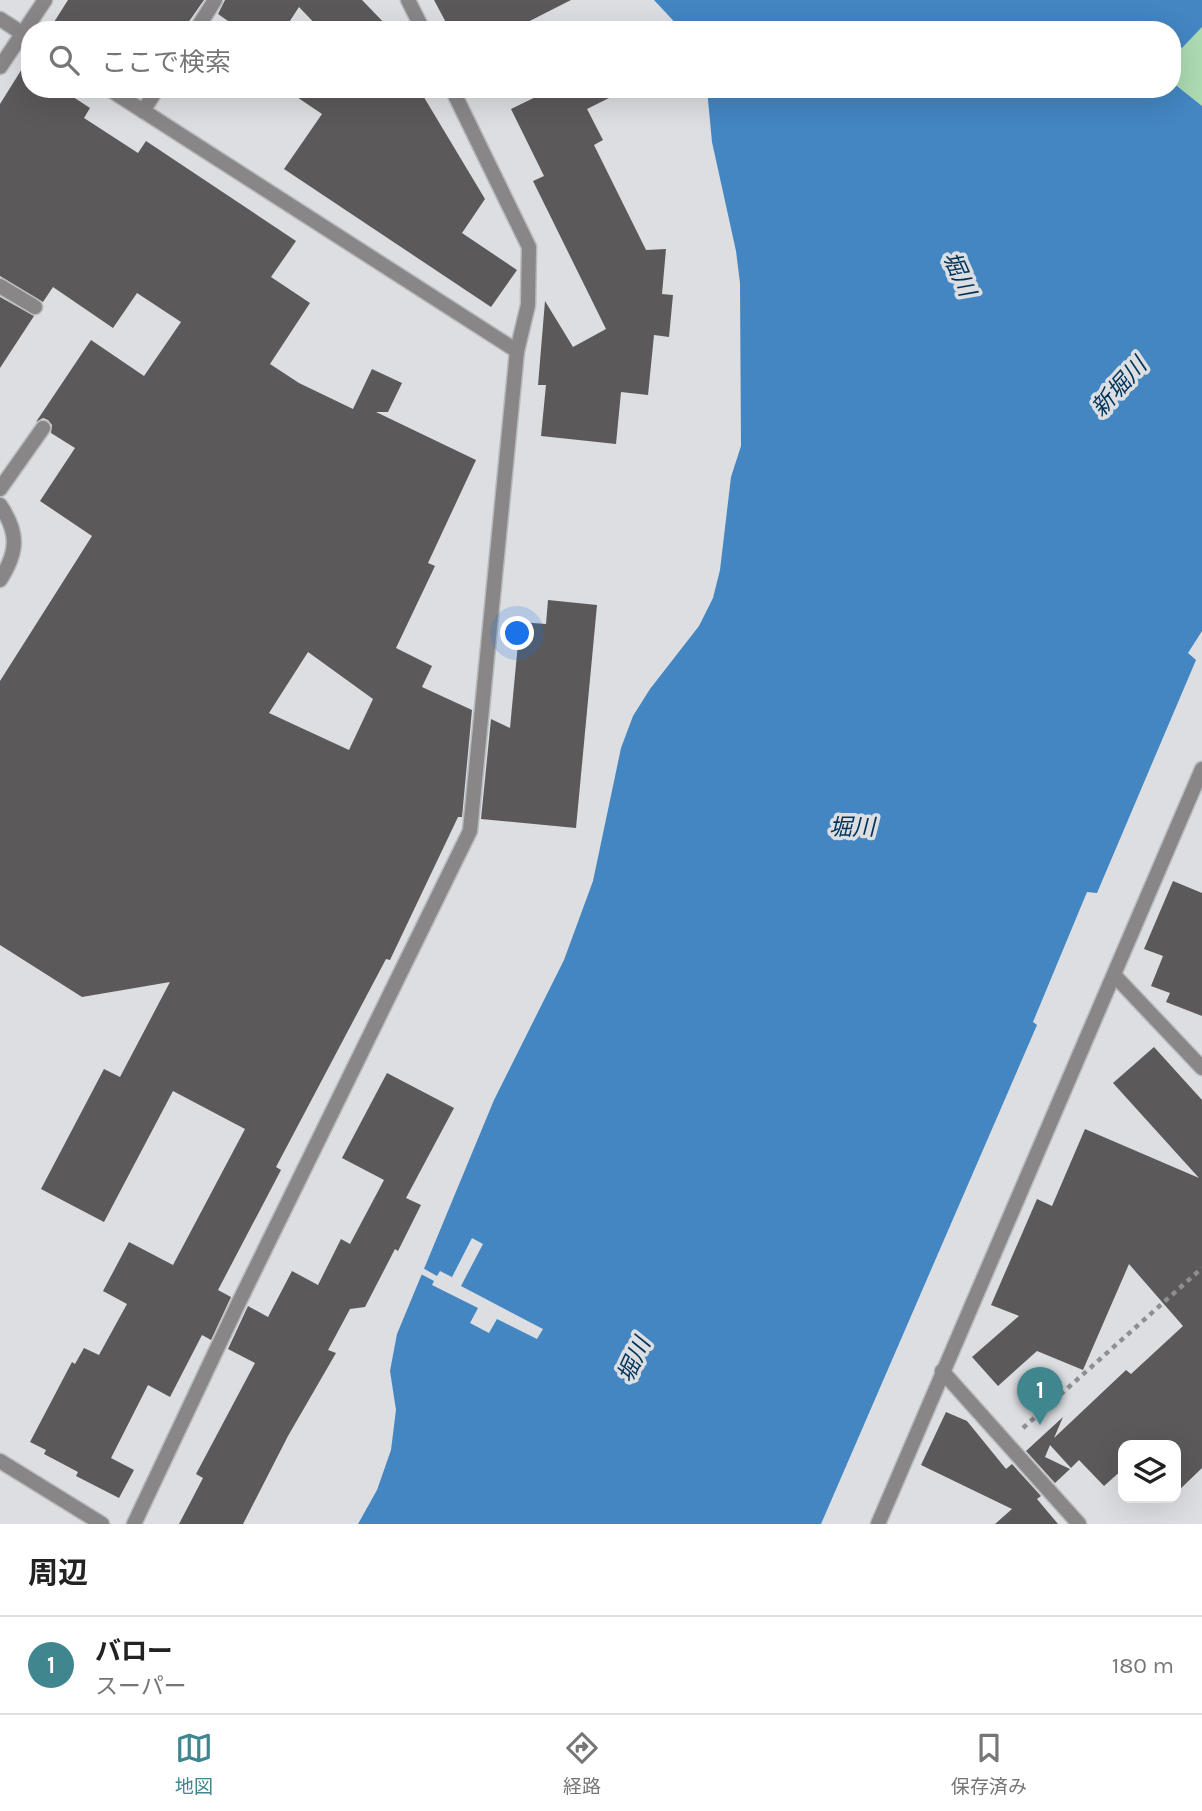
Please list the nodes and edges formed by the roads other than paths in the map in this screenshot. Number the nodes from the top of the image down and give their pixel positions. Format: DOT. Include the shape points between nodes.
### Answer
graph roads {
  1 [pos="45,0"];
  2 [pos="215,0"];
  3 [pos="408,0"];
  4 [pos="0,19"];
  5 [pos="34,21"];
  6 [pos="202,21"];
  7 [pos="418,21"];
  8 [pos="21,33"];
  9 [pos="21,42"];
  10 [pos="0,67"];
  11 [pos="123,98"];
  12 [pos="151,98"];
  13 [pos="456,98"];
  14 [pos="143,111"];
  15 [pos="0,286"];
  16 [pos="35,307"];
  17 [pos="517,351"];
  18 [pos="43,428"];
  19 [pos="0,489"];
  20 [pos="0,505"];
  21 [pos="0,580"];
  22 [pos="1202,769"];
  23 [pos="1115,976"];
  24 [pos="1202,1068"];
  25 [pos="942,1371"];
  26 [pos="0,1461"];
  27 [pos="102,1524"];
  28 [pos="134,1524"];
  29 [pos="878,1524"];
  30 [pos="1079,1524"];
  1 -- 5 [label="street"];
  2 -- 6 [label="street"];
  3 -- 7 [label="street"];
  4 -- 8 [label="street"];
  9 -- 10 [label="street"];
  11 -- 14 [label="street"];
  12 -- 14 [label="street"];
  13 -- 17 [label="street" via="529,247 528,304"];
  14 -- 17 [label="street"];
  15 -- 16 [label="street"];
  17 -- 28 [label="street" via="470,831"];
  18 -- 19 [label="street"];
  20 -- 21 [label="street" via="15,537 10,563"];
  22 -- 23 [label="street"];
  23 -- 24 [label="street"];
  23 -- 25 [label="street"];
  25 -- 29 [label="street"];
  25 -- 30 [label="street"];
  26 -- 27 [label="street"];
}
